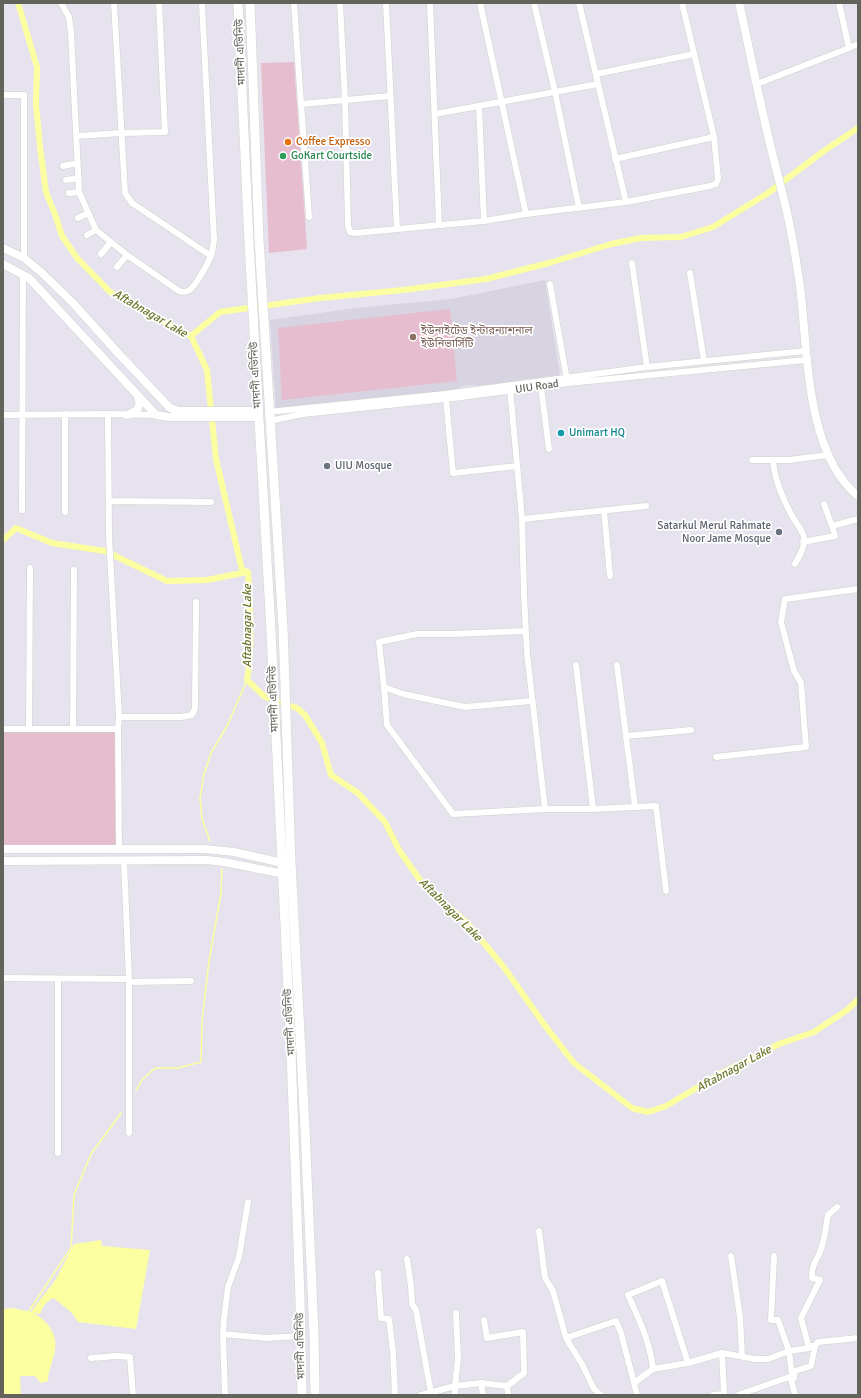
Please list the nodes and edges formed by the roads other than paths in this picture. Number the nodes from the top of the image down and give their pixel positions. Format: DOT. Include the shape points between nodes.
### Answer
graph roads {
  1 [pos="61,3"];
  2 [pos="114,3"];
  3 [pos="159,3"];
  4 [pos="202,3"];
  5 [pos="238,3"];
  6 [pos="250,3"];
  7 [pos="294,3"];
  8 [pos="340,3"];
  9 [pos="386,3"];
  10 [pos="430,3"];
  11 [pos="480,3"];
  12 [pos="534,3"];
  13 [pos="579,3"];
  14 [pos="682,3"];
  15 [pos="739,3"];
  16 [pos="838,3"];
  17 [pos="858,44"];
  18 [pos="848,48"];
  19 [pos="694,54"];
  20 [pos="596,74"];
  21 [pos="598,84"];
  22 [pos="757,84"];
  23 [pos="555,92"];
  24 [pos="3,95"];
  25 [pos="390,96"];
  26 [pos="345,100"];
  27 [pos="502,102"];
  28 [pos="301,104"];
  29 [pos="479,106"];
  30 [pos="435,114"];
  31 [pos="121,133"];
  32 [pos="77,136"];
  33 [pos="714,137"];
  34 [pos="615,159"];
  35 [pos="78,163"];
  36 [pos="63,166"];
  37 [pos="78,178"];
  38 [pos="66,180"];
  39 [pos="79,192"];
  40 [pos="69,193"];
  41 [pos="626,202"];
  42 [pos="579,208"];
  43 [pos="88,214"];
  44 [pos="526,214"];
  45 [pos="309,217"];
  46 [pos="78,218"];
  47 [pos="484,221"];
  48 [pos="439,225"];
  49 [pos="397,229"];
  50 [pos="96,230"];
  51 [pos="87,235"];
  52 [pos="111,242"];
  53 [pos="3,248"];
  54 [pos="101,254"];
  55 [pos="127,255"];
  56 [pos="211,256"];
  57 [pos="24,258"];
  58 [pos="632,263"];
  59 [pos="3,264"];
  60 [pos="117,267"];
  61 [pos="690,273"];
  62 [pos="23,274"];
  63 [pos="550,284"];
  64 [pos="806,351"];
  65 [pos="806,360"];
  66 [pos="704,361"];
  67 [pos="647,367"];
  68 [pos="567,380"];
  69 [pos="541,387"];
  70 [pos="510,388"];
  71 [pos="136,394"];
  72 [pos="446,399"];
  73 [pos="348,407"];
  74 [pos="268,412"];
  75 [pos="66,414"];
  76 [pos="108,414"];
  77 [pos="128,414"];
  78 [pos="185,414"];
  79 [pos="258,414"];
  80 [pos="3,415"];
  81 [pos="22,415"];
  82 [pos="156,415"];
  83 [pos="269,421"];
  84 [pos="548,449"];
  85 [pos="828,455"];
  86 [pos="752,460"];
  87 [pos="773,460"];
  88 [pos="517,466"];
  89 [pos="858,496"];
  90 [pos="109,501"];
  91 [pos="211,502"];
  92 [pos="824,504"];
  93 [pos="646,506"];
  94 [pos="22,510"];
  95 [pos="604,510"];
  96 [pos="65,512"];
  97 [pos="522,519"];
  98 [pos="858,519"];
  99 [pos="832,526"];
  100 [pos="803,542"];
  101 [pos="795,564"];
  102 [pos="30,568"];
  103 [pos="74,570"];
  104 [pos="610,576"];
  105 [pos="858,589"];
  106 [pos="196,602"];
  107 [pos="525,631"];
  108 [pos="576,665"];
  109 [pos="617,665"];
  110 [pos="384,688"];
  111 [pos="285,701"];
  112 [pos="532,701"];
  113 [pos="274,702"];
  114 [pos="120,717"];
  115 [pos="3,729"];
  116 [pos="29,729"];
  117 [pos="73,729"];
  118 [pos="118,729"];
  119 [pos="692,730"];
  120 [pos="626,736"];
  121 [pos="716,757"];
  122 [pos="635,807"];
  123 [pos="545,809"];
  124 [pos="593,809"];
  125 [pos="119,848"];
  126 [pos="3,849"];
  127 [pos="3,861"];
  128 [pos="124,861"];
  129 [pos="282,862"];
  130 [pos="291,865"];
  131 [pos="282,873"];
  132 [pos="292,876"];
  133 [pos="666,891"];
  134 [pos="3,978"];
  135 [pos="58,979"];
  136 [pos="129,980"];
  137 [pos="191,981"];
  138 [pos="299,1022"];
  139 [pos="290,1023"];
  140 [pos="129,1133"];
  141 [pos="58,1153"];
  142 [pos="248,1202"];
  143 [pos="837,1208"];
  144 [pos="539,1231"];
  145 [pos="731,1256"];
  146 [pos="774,1256"];
  147 [pos="407,1259"];
  148 [pos="378,1274"];
  149 [pos="456,1313"];
  150 [pos="484,1320"];
  151 [pos="313,1321"];
  152 [pos="300,1322"];
  153 [pos="223,1334"];
  154 [pos="301,1336"];
  155 [pos="566,1338"];
  156 [pos="858,1338"];
  157 [pos="812,1347"];
  158 [pos="789,1351"];
  159 [pos="722,1353"];
  160 [pos="742,1356"];
  161 [pos="91,1358"];
  162 [pos="688,1363"];
  163 [pos="653,1369"];
  164 [pos="792,1376"];
  165 [pos="481,1383"];
  166 [pos="634,1383"];
  167 [pos="455,1386"];
  168 [pos="507,1386"];
  169 [pos="431,1393"];
  170 [pos="724,1394"];
  171 [pos="133,1395"];
  172 [pos="225,1395"];
  173 [pos="302,1395"];
  174 [pos="315,1395"];
  175 [pos="395,1395"];
  176 [pos="421,1395"];
  177 [pos="456,1395"];
  178 [pos="483,1395"];
  179 [pos="508,1395"];
  180 [pos="601,1395"];
  181 [pos="637,1395"];
  182 [pos="713,1395"];
  183 [pos="734,1395"];
  184 [pos="738,1395"];
  185 [pos="796,1395"];
  186 [pos="799,1395"];
  1 -- 32 [label="street" via="71,25"];
  2 -- 31 [label="street"];
  3 -- 31 [label="street" via="165,132"];
  4 -- 56 [label="street" via="214,240"];
  5 -- 79 [label="main road, মাদানী এভিনিউ"];
  6 -- 74 [label="main road, মাদানী এভিনিউ"];
  7 -- 28 [label="street"];
  8 -- 26 [label="street"];
  9 -- 25 [label="street"];
  10 -- 30 [label="street"];
  11 -- 27 [label="street"];
  12 -- 23 [label="street"];
  13 -- 20 [label="street"];
  14 -- 19 [label="street"];
  15 -- 22 [label="street"];
  16 -- 18 [label="street"];
  17 -- 18 [label="street"];
  18 -- 22 [label="street"];
  19 -- 20 [label="street"];
  19 -- 33 [label="street"];
  20 -- 21 [label="street"];
  21 -- 23 [label="street"];
  21 -- 34 [label="street"];
  22 -- 64 [label="street" via="790,225 800,287"];
  23 -- 27 [label="street"];
  23 -- 42 [label="street"];
  24 -- 57 [label="street" via="24,95"];
  25 -- 26 [label="street"];
  25 -- 49 [label="street"];
  26 -- 28 [label="street"];
  26 -- 49 [label="street" via="350,232"];
  27 -- 29 [label="street"];
  27 -- 44 [label="street"];
  28 -- 45 [label="street"];
  29 -- 30 [label="street"];
  29 -- 47 [label="street"];
  30 -- 48 [label="street"];
  31 -- 32 [label="street"];
  31 -- 56 [label="street" via="125,193 128,199"];
  32 -- 35 [label="street"];
  33 -- 34 [label="street"];
  33 -- 41 [label="street" via="718,179 716,184"];
  34 -- 41 [label="street"];
  35 -- 36 [label="street"];
  35 -- 37 [label="street"];
  37 -- 38 [label="street"];
  37 -- 39 [label="street"];
  39 -- 40 [label="street"];
  39 -- 43 [label="street"];
  41 -- 42 [label="street"];
  42 -- 44 [label="street"];
  43 -- 46 [label="street"];
  43 -- 50 [label="street"];
  44 -- 47 [label="street"];
  47 -- 48 [label="street"];
  48 -- 49 [label="street"];
  50 -- 51 [label="street"];
  50 -- 52 [label="street"];
  52 -- 54 [label="street"];
  52 -- 55 [label="street"];
  53 -- 57 [label="street"];
  55 -- 56 [label="street" via="183,292 192,289"];
  55 -- 60 [label="street"];
  57 -- 62 [label="street"];
  57 -- 78 [label="street" via="73,304 167,406"];
  58 -- 67 [label="street"];
  59 -- 62 [label="street"];
  61 -- 66 [label="street"];
  62 -- 71 [label="street"];
  62 -- 81 [label="street"];
  63 -- 68 [label="street"];
  64 -- 65 [label="street"];
  64 -- 66 [label="street, UIU Road"];
  65 -- 68 [label="street, UIU Road"];
  65 -- 85 [label="street" via="819,431"];
  66 -- 67 [label="street, UIU Road"];
  67 -- 68 [label="street, UIU Road"];
  68 -- 69 [label="street, UIU Road"];
  68 -- 70 [label="street, UIU Road"];
  69 -- 70 [label="street, UIU Road"];
  69 -- 84 [label="street"];
  70 -- 72 [label="street, UIU Road"];
  70 -- 73 [label="street, UIU Road"];
  70 -- 88 [label="street"];
  71 -- 77 [label="street" via="139,400 138,408"];
  71 -- 82 [label="street"];
  72 -- 73 [label="street, UIU Road"];
  72 -- 88 [label="street" via="453,474"];
  73 -- 74 [label="street, UIU Road"];
  73 -- 83 [label="street, UIU Road"];
  74 -- 83 [label="main road, মাদানী এভিনিউ"];
  75 -- 76 [label="street"];
  75 -- 81 [label="street"];
  75 -- 96 [label="street"];
  76 -- 77 [label="street"];
  76 -- 90 [label="street"];
  77 -- 82 [label="street"];
  78 -- 79 [label="street"];
  78 -- 82 [label="street" via="168,417"];
  79 -- 113 [label="main road, মাদানী এভিনিউ"];
  80 -- 81 [label="street"];
  81 -- 94 [label="street"];
  83 -- 111 [label="main road, মাদানী এভিনিউ" via="283,627"];
  85 -- 87 [label="street"];
  85 -- 89 [label="street" via="835,470 850,490"];
  86 -- 87 [label="street"];
  87 -- 100 [label="street" via="773,471 781,493 801,529"];
  88 -- 97 [label="street"];
  90 -- 91 [label="street"];
  90 -- 114 [label="street" via="110,567"];
  92 -- 99 [label="street"];
  93 -- 95 [label="street"];
  95 -- 97 [label="street"];
  95 -- 104 [label="street"];
  97 -- 107 [label="street"];
  98 -- 99 [label="street"];
  99 -- 100 [label="street" via="835,536"];
  100 -- 101 [label="street" via="803,548"];
  102 -- 116 [label="street"];
  103 -- 117 [label="street"];
  105 -- 121 [label="street" via="785,599 781,622 794,671 801,683 806,747"];
  106 -- 114 [label="street" via="195,708 192,715"];
  107 -- 110 [label="street" via="416,634 379,642"];
  107 -- 112 [label="street"];
  108 -- 124 [label="street"];
  109 -- 120 [label="street"];
  110 -- 112 [label="street" via="465,707"];
  110 -- 123 [label="street" via="387,725 453,814"];
  111 -- 113 [label="main road"];
  111 -- 130 [label="main road, মাদানী এভিনিউ"];
  112 -- 123 [label="street"];
  113 -- 129 [label="main road, মাদানী এভিনিউ"];
  114 -- 118 [label="street"];
  115 -- 116 [label="street"];
  116 -- 117 [label="street"];
  117 -- 118 [label="street"];
  118 -- 125 [label="street"];
  119 -- 120 [label="street"];
  120 -- 122 [label="street"];
  122 -- 124 [label="street"];
  122 -- 133 [label="street" via="656,806"];
  123 -- 124 [label="street"];
  125 -- 126 [label="street"];
  125 -- 128 [label="street"];
  125 -- 129 [label="street" via="220,850"];
  127 -- 128 [label="street"];
  128 -- 131 [label="street" via="215,861"];
  128 -- 136 [label="street"];
  129 -- 130 [label="street"];
  129 -- 131 [label="main road, মাদানী এভিনিউ"];
  130 -- 132 [label="main road, মাদানী এভিনিউ"];
  131 -- 132 [label="street"];
  131 -- 139 [label="main road, মাদানী এভিনিউ"];
  132 -- 138 [label="main road, মাদানী এভিনিউ"];
  134 -- 135 [label="street"];
  135 -- 136 [label="street"];
  135 -- 141 [label="street"];
  136 -- 137 [label="street"];
  136 -- 140 [label="street"];
  138 -- 139 [label="main road"];
  138 -- 151 [label="main road, মাদানী এভিনিউ"];
  139 -- 152 [label="main road, মাদানী এভিনিউ"];
  142 -- 153 [label="street" via="239,1257 228,1287"];
  143 -- 157 [label="street" via="828,1215 821,1249 812,1272 812,1278 820,1280 801,1318"];
  144 -- 155 [label="street" via="546,1278 553,1291"];
  145 -- 160 [label="street" via="740,1317"];
  146 -- 158 [label="street" via="771,1320 778,1320"];
  147 -- 169 [label="street" via="412,1304 416,1310"];
  148 -- 175 [label="street" via="381,1318 389,1319"];
  149 -- 167 [label="street" via="458,1358"];
  150 -- 168 [label="street" via="487,1338 522,1332 524,1374"];
  151 -- 152 [label="main road"];
  151 -- 174 [label="main road, মাদানী এভিনিউ"];
  152 -- 154 [label="main road, মাদানী এভিনিউ"];
  153 -- 154 [label="street" via="266,1338"];
  153 -- 172 [label="street"];
  154 -- 173 [label="main road, মাদানী এভিনিউ"];
  155 -- 166 [label="street" via="616,1321"];
  155 -- 180 [label="street" via="594,1389"];
  156 -- 157 [label="street" via="818,1342"];
  157 -- 158 [label="street"];
  157 -- 186 [label="street" via="810,1366 795,1370 794,1380"];
  158 -- 160 [label="street" via="768,1358"];
  158 -- 164 [label="street"];
  159 -- 160 [label="street"];
  159 -- 162 [label="street"];
  159 -- 170 [label="street"];
  161 -- 171 [label="street" via="130,1357"];
  162 -- 163 [label="street"];
  162 -- 163 [label="street" via="662,1281 628,1294 646,1336"];
  163 -- 166 [label="street"];
  164 -- 184 [label="street"];
  164 -- 185 [label="street"];
  165 -- 167 [label="street"];
  165 -- 168 [label="street"];
  165 -- 178 [label="street"];
  166 -- 181 [label="street"];
  167 -- 169 [label="street"];
  167 -- 177 [label="street"];
  168 -- 179 [label="street"];
  169 -- 176 [label="street"];
  170 -- 182 [label="street"];
  170 -- 183 [label="street"];
}
